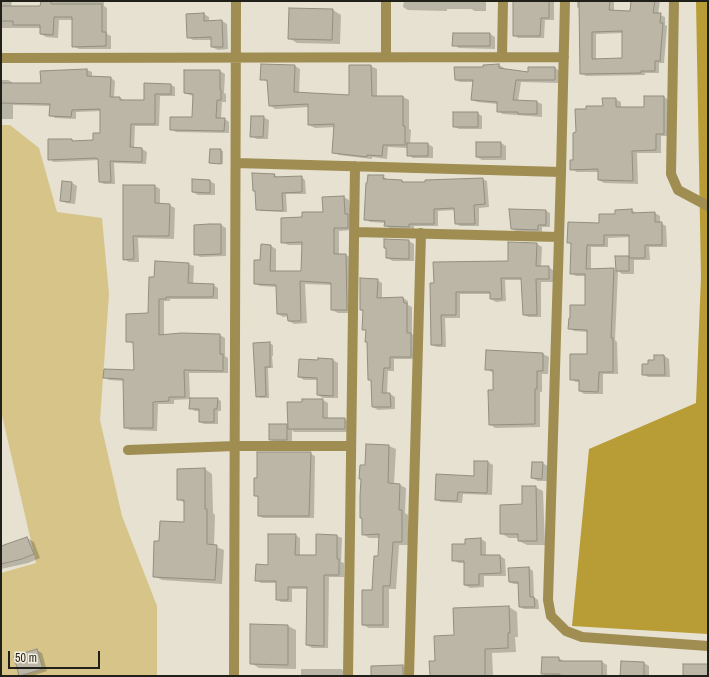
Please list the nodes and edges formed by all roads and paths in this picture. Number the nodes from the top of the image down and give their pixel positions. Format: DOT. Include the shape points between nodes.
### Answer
graph roads {
  1 [pos="236,1"];
  2 [pos="386,1"];
  3 [pos="503,1"];
  4 [pos="565,1"];
  5 [pos="674,1"];
  6 [pos="502,56"];
  7 [pos="386,57"];
  8 [pos="564,57"];
  9 [pos="1,58"];
  10 [pos="236,58"];
  11 [pos="236,163"];
  12 [pos="355,166"];
  13 [pos="561,172"];
  14 [pos="708,206"];
  15 [pos="355,232"];
  16 [pos="421,233"];
  17 [pos="559,237"];
  18 [pos="235,446"];
  19 [pos="351,446"];
  20 [pos="128,450"];
  21 [pos="708,646"];
  22 [pos="234,676"];
  23 [pos="348,676"];
  24 [pos="409,676"];
  1 -- 10 [label="street"];
  2 -- 7 [label="street"];
  3 -- 6 [label="street"];
  4 -- 8 [label="street"];
  5 -- 14 [label="street" via="671,174 678,190"];
  6 -- 7 [label="street"];
  6 -- 8 [label="street"];
  7 -- 10 [label="street"];
  8 -- 13 [label="street"];
  9 -- 10 [label="street"];
  10 -- 11 [label="street"];
  11 -- 12 [label="street"];
  11 -- 18 [label="street"];
  12 -- 13 [label="street"];
  12 -- 15 [label="street"];
  13 -- 17 [label="street"];
  15 -- 16 [label="street"];
  15 -- 19 [label="street"];
  16 -- 17 [label="street"];
  16 -- 24 [label="street"];
  17 -- 21 [label="street" via="548,600 551,616 566,631 582,637"];
  18 -- 19 [label="street"];
  18 -- 20 [label="street"];
  18 -- 22 [label="street"];
  19 -- 23 [label="street"];
}
